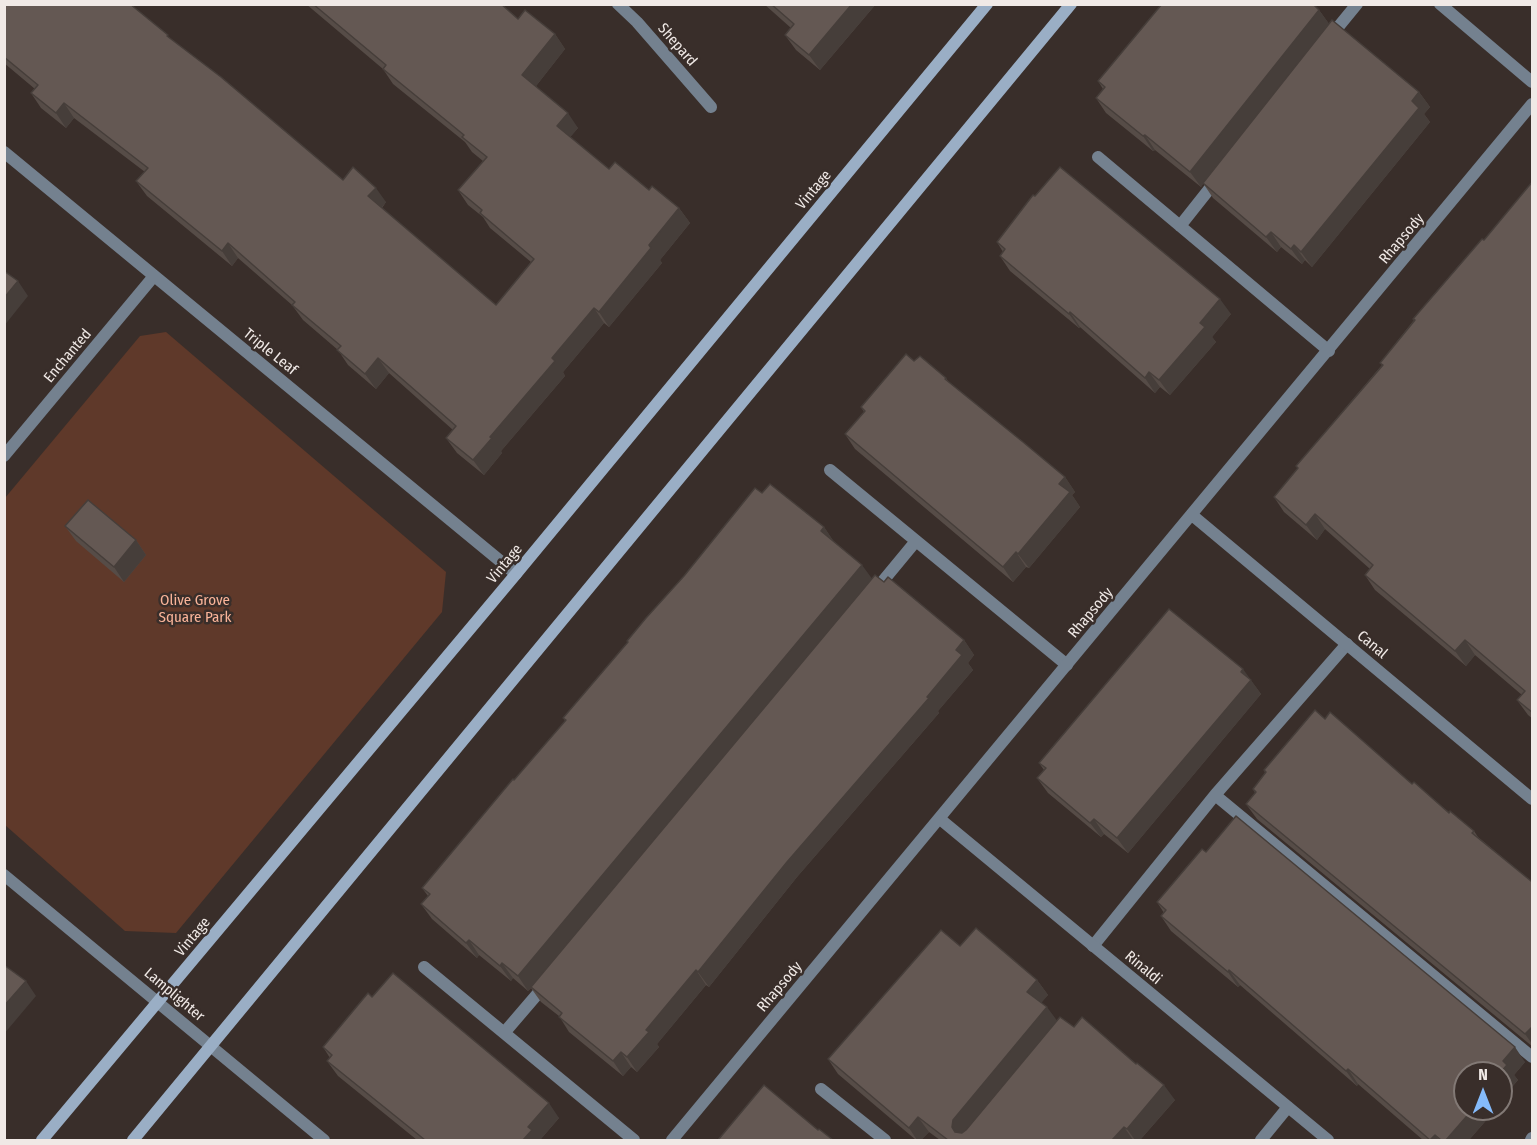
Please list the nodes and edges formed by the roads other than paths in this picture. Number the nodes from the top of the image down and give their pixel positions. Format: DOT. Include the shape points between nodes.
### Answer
graph roads {
  1 [pos="618,4"];
  2 [pos="987,4"];
  3 [pos="1071,4"];
  4 [pos="1357,4"];
  5 [pos="1440,4"];
  6 [pos="1320,51"];
  7 [pos="1533,82"];
  8 [pos="1533,105"];
  9 [pos="711,107"];
  10 [pos="4,152"];
  11 [pos="1098,157"];
  12 [pos="1224,171"];
  13 [pos="1180,226"];
  14 [pos="154,276"];
  15 [pos="1329,351"];
  16 [pos="4,456"];
  17 [pos="830,470"];
  18 [pos="1192,515"];
  19 [pos="916,541"];
  20 [pos="516,574"];
  21 [pos="863,605"];
  22 [pos="1347,644"];
  23 [pos="1067,665"];
  24 [pos="1215,795"];
  25 [pos="1533,799"];
  26 [pos="940,819"];
  27 [pos="4,875"];
  28 [pos="1093,946"];
  29 [pos="424,967"];
  30 [pos="550,979"];
  31 [pos="159,1002"];
  32 [pos="504,1033"];
  33 [pos="212,1046"];
  34 [pos="1533,1057"];
  35 [pos="821,1089"];
  36 [pos="1288,1107"];
  37 [pos="42,1140"];
  38 [pos="133,1140"];
  39 [pos="324,1140"];
  40 [pos="634,1140"];
  41 [pos="672,1140"];
  42 [pos="885,1140"];
  43 [pos="1261,1140"];
  44 [pos="1328,1140"];
  1 -- 9 [label="street, Shepard"];
  2 -- 20 [label="street, Vintage"];
  3 -- 33 [label="street"];
  4 -- 6 [label="street"];
  5 -- 7 [label="street"];
  8 -- 15 [label="street, Rhapsody"];
  10 -- 14 [label="street, Triple Leaf"];
  11 -- 13 [label="street"];
  12 -- 13 [label="street"];
  13 -- 15 [label="street"];
  14 -- 16 [label="street, Enchanted"];
  14 -- 20 [label="street, Triple Leaf"];
  15 -- 18 [label="street, Rhapsody"];
  17 -- 19 [label="street"];
  18 -- 22 [label="street, Canal"];
  18 -- 23 [label="street, Rhapsody"];
  19 -- 21 [label="street"];
  19 -- 23 [label="street"];
  20 -- 31 [label="street, Vintage"];
  22 -- 24 [label="street"];
  22 -- 25 [label="street, Canal"];
  23 -- 26 [label="street, Rhapsody"];
  24 -- 28 [label="street"];
  24 -- 34 [label="street"];
  26 -- 28 [label="street, Rinaldi"];
  26 -- 41 [label="street, Rhapsody"];
  27 -- 31 [label="street, Lamplighter"];
  28 -- 36 [label="street, Rinaldi"];
  29 -- 32 [label="street"];
  30 -- 32 [label="street"];
  31 -- 33 [label="street, Lamplighter"];
  31 -- 37 [label="street, Vintage"];
  32 -- 40 [label="street"];
  33 -- 38 [label="street"];
  33 -- 39 [label="street, Lamplighter"];
  35 -- 42 [label="street"];
  36 -- 43 [label="street"];
  36 -- 44 [label="street, Rinaldi"];
}
